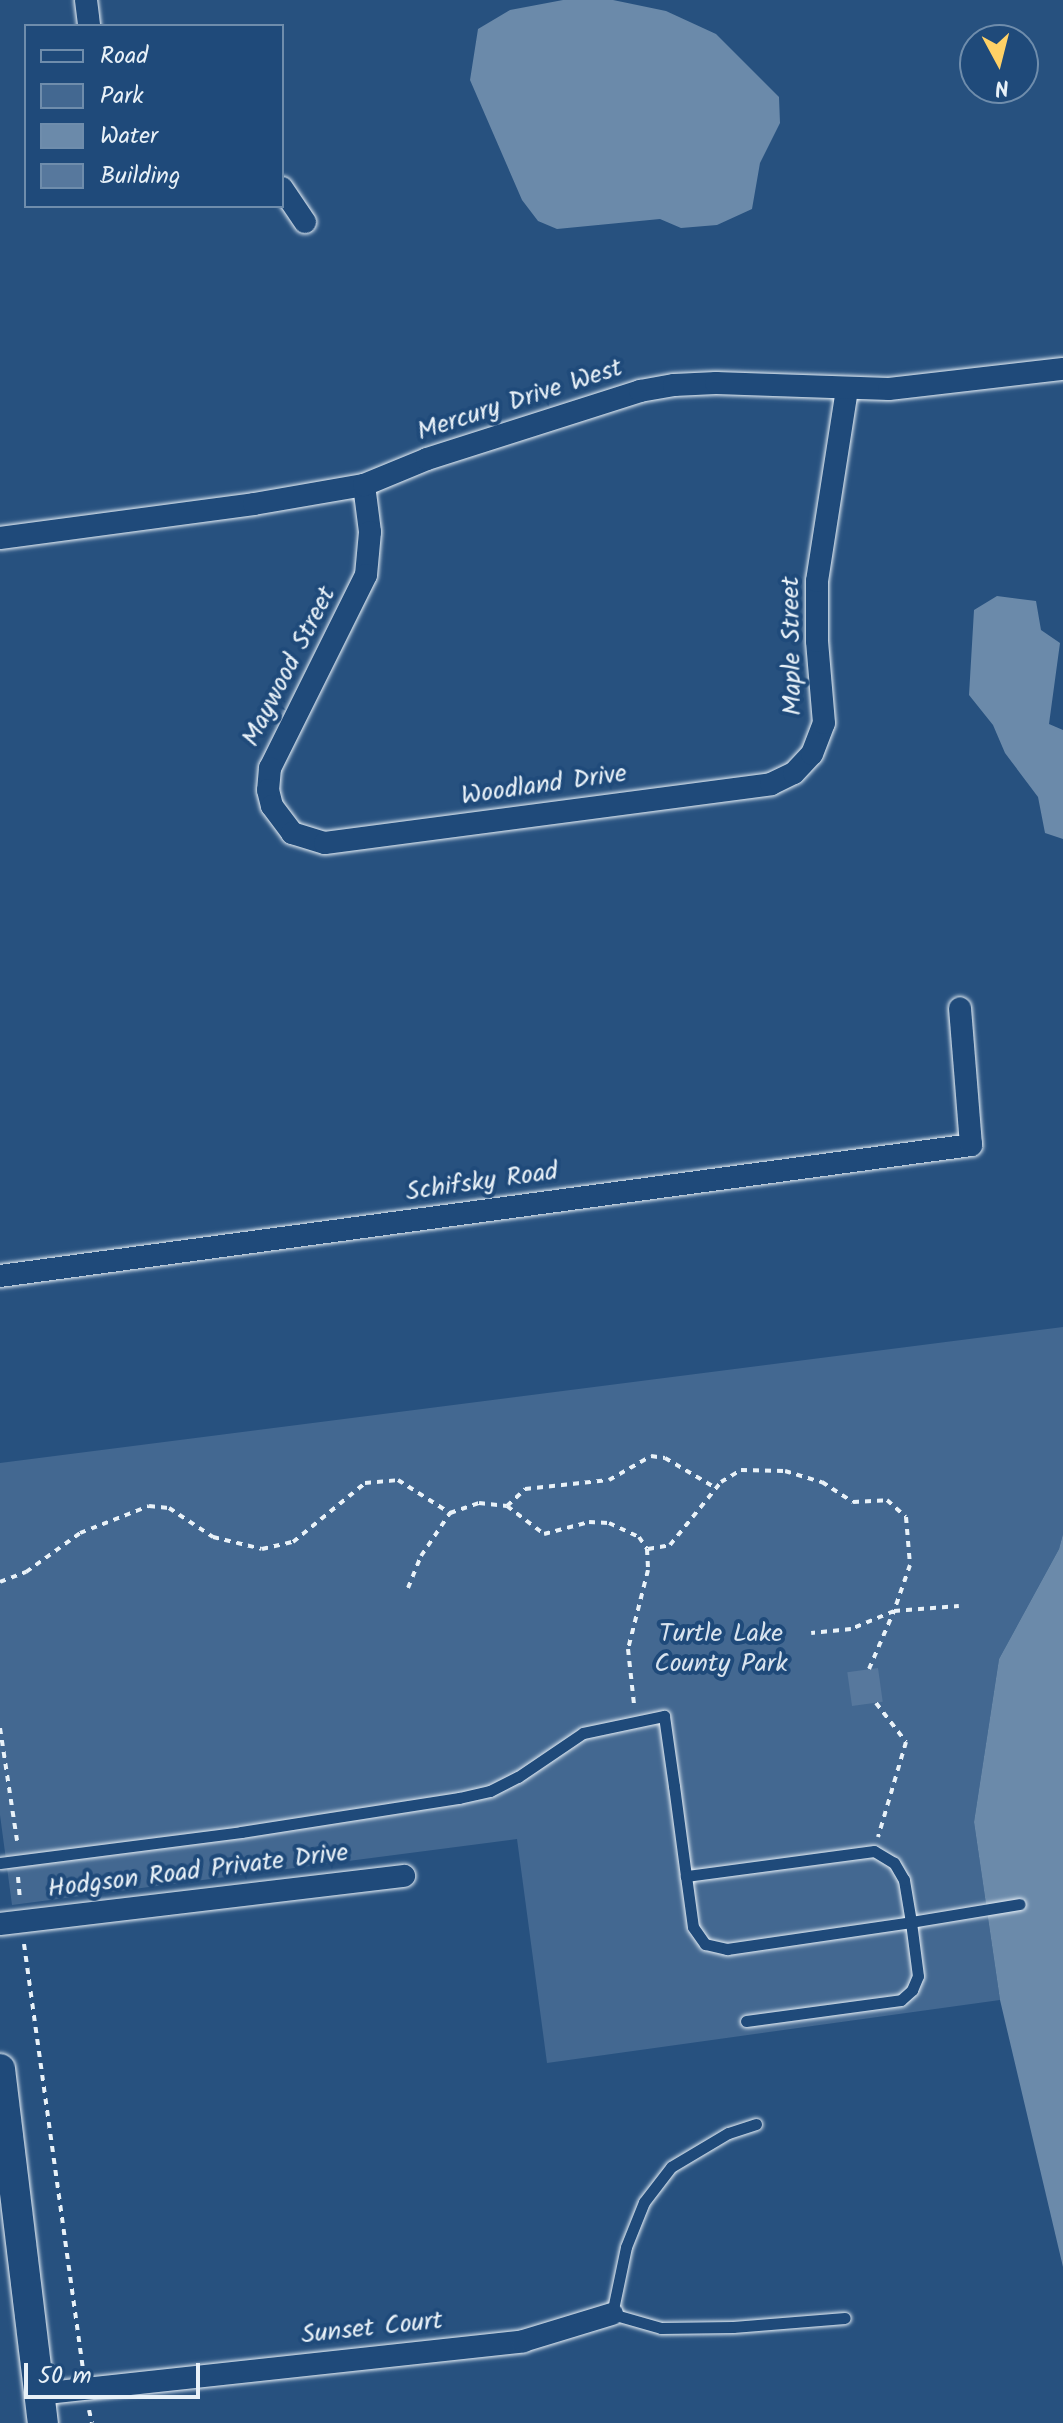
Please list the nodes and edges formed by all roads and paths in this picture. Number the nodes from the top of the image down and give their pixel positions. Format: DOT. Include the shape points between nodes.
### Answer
graph roads {
  1 [pos="86,0"];
  2 [pos="89,24"];
  3 [pos="284,191"];
  4 [pos="305,222"];
  5 [pos="1063,369"];
  6 [pos="847,390"];
  7 [pos="364,485"];
  8 [pos="0,538"];
  9 [pos="771,784"];
  10 [pos="325,843"];
  11 [pos="960,1008"];
  12 [pos="0,1276"];
  13 [pos="716,1488"];
  14 [pos="507,1506"];
  15 [pos="450,1513"];
  16 [pos="647,1549"];
  17 [pos="0,1582"];
  18 [pos="408,1588"];
  19 [pos="959,1606"];
  20 [pos="894,1611"];
  21 [pos="811,1633"];
  22 [pos="869,1669"];
  23 [pos="876,1703"];
  24 [pos="636,1721"];
  25 [pos="0,1728"];
  26 [pos="17,1841"];
  27 [pos="874,1851"];
  28 [pos="0,1863"];
  29 [pos="404,1876"];
  30 [pos="686,1876"];
  31 [pos="18,1877"];
  32 [pos="20,1901"];
  33 [pos="1020,1904"];
  34 [pos="911,1922"];
  35 [pos="0,1924"];
  36 [pos="22,1929"];
  37 [pos="746,2021"];
  38 [pos="0,2069"];
  39 [pos="756,2124"];
  40 [pos="612,2314"];
  41 [pos="845,2318"];
  42 [pos="84,2370"];
  43 [pos="41,2408"];
  1 -- 2 [label="street"];
  3 -- 4 [label="street"];
  5 -- 6 [label="street, Mercury Drive West" via="960,384"];
  6 -- 7 [label="street, Mercury Drive West" via="716,383 640,391 427,459"];
  6 -- 9 [label="street, Maple Street" via="817,581 824,723 812,754 794,773"];
  7 -- 8 [label="street, Mercury Drive West"];
  7 -- 10 [label="street, Maywood Street" via="370,532 366,575 267,781 280,821 292,833"];
  9 -- 10 [label="street, Woodland Drive"];
  11 -- 12 [label="street, Schifsky Road" via="971,1145"];
  13 -- 14 [label="path" via="665,1458 651,1456 609,1480 525,1489"];
  13 -- 16 [label="path" via="670,1545"];
  13 -- 20 [label="path" via="741,1470 785,1471 822,1482 853,1502 887,1500 906,1517 910,1565"];
  14 -- 15 [label="path" via="479,1503"];
  14 -- 16 [label="path" via="544,1534 589,1522 609,1523 629,1529"];
  15 -- 17 [label="path" via="398,1480 365,1483 293,1542 262,1549 213,1537 169,1508 149,1506 80,1533 26,1572"];
  15 -- 18 [label="path" via="421,1556"];
  16 -- 24 [label="path" via="648,1570 628,1649"];
  19 -- 20 [label="path"];
  20 -- 21 [label="path" via="851,1629"];
  20 -- 22 [label="path"];
  23 -- 27 [label="path" via="906,1742"];
  24 -- 28 [label="lane" via="583,1733 518,1777 459,1798"];
  24 -- 30 [label="lane" via="664,1716"];
  25 -- 26 [label="path"];
  27 -- 30 [label="lane"];
  27 -- 34 [label="lane" via="894,1863 904,1880"];
  29 -- 35 [label="street, Hodgson Road Private Drive"];
  30 -- 34 [label="lane" via="693,1927 705,1944 727,1949"];
  31 -- 32 [label="path"];
  33 -- 34 [label="lane"];
  34 -- 37 [label="lane" via="918,1976 901,2000"];
  36 -- 42 [label="path"];
  38 -- 43 [label="main road"];
  39 -- 40 [label="lane" via="728,2133 671,2167 644,2202 626,2247"];
  40 -- 41 [label="lane" via="661,2328"];
  40 -- 43 [label="street, Sunset Court" via="523,2341"];
}
